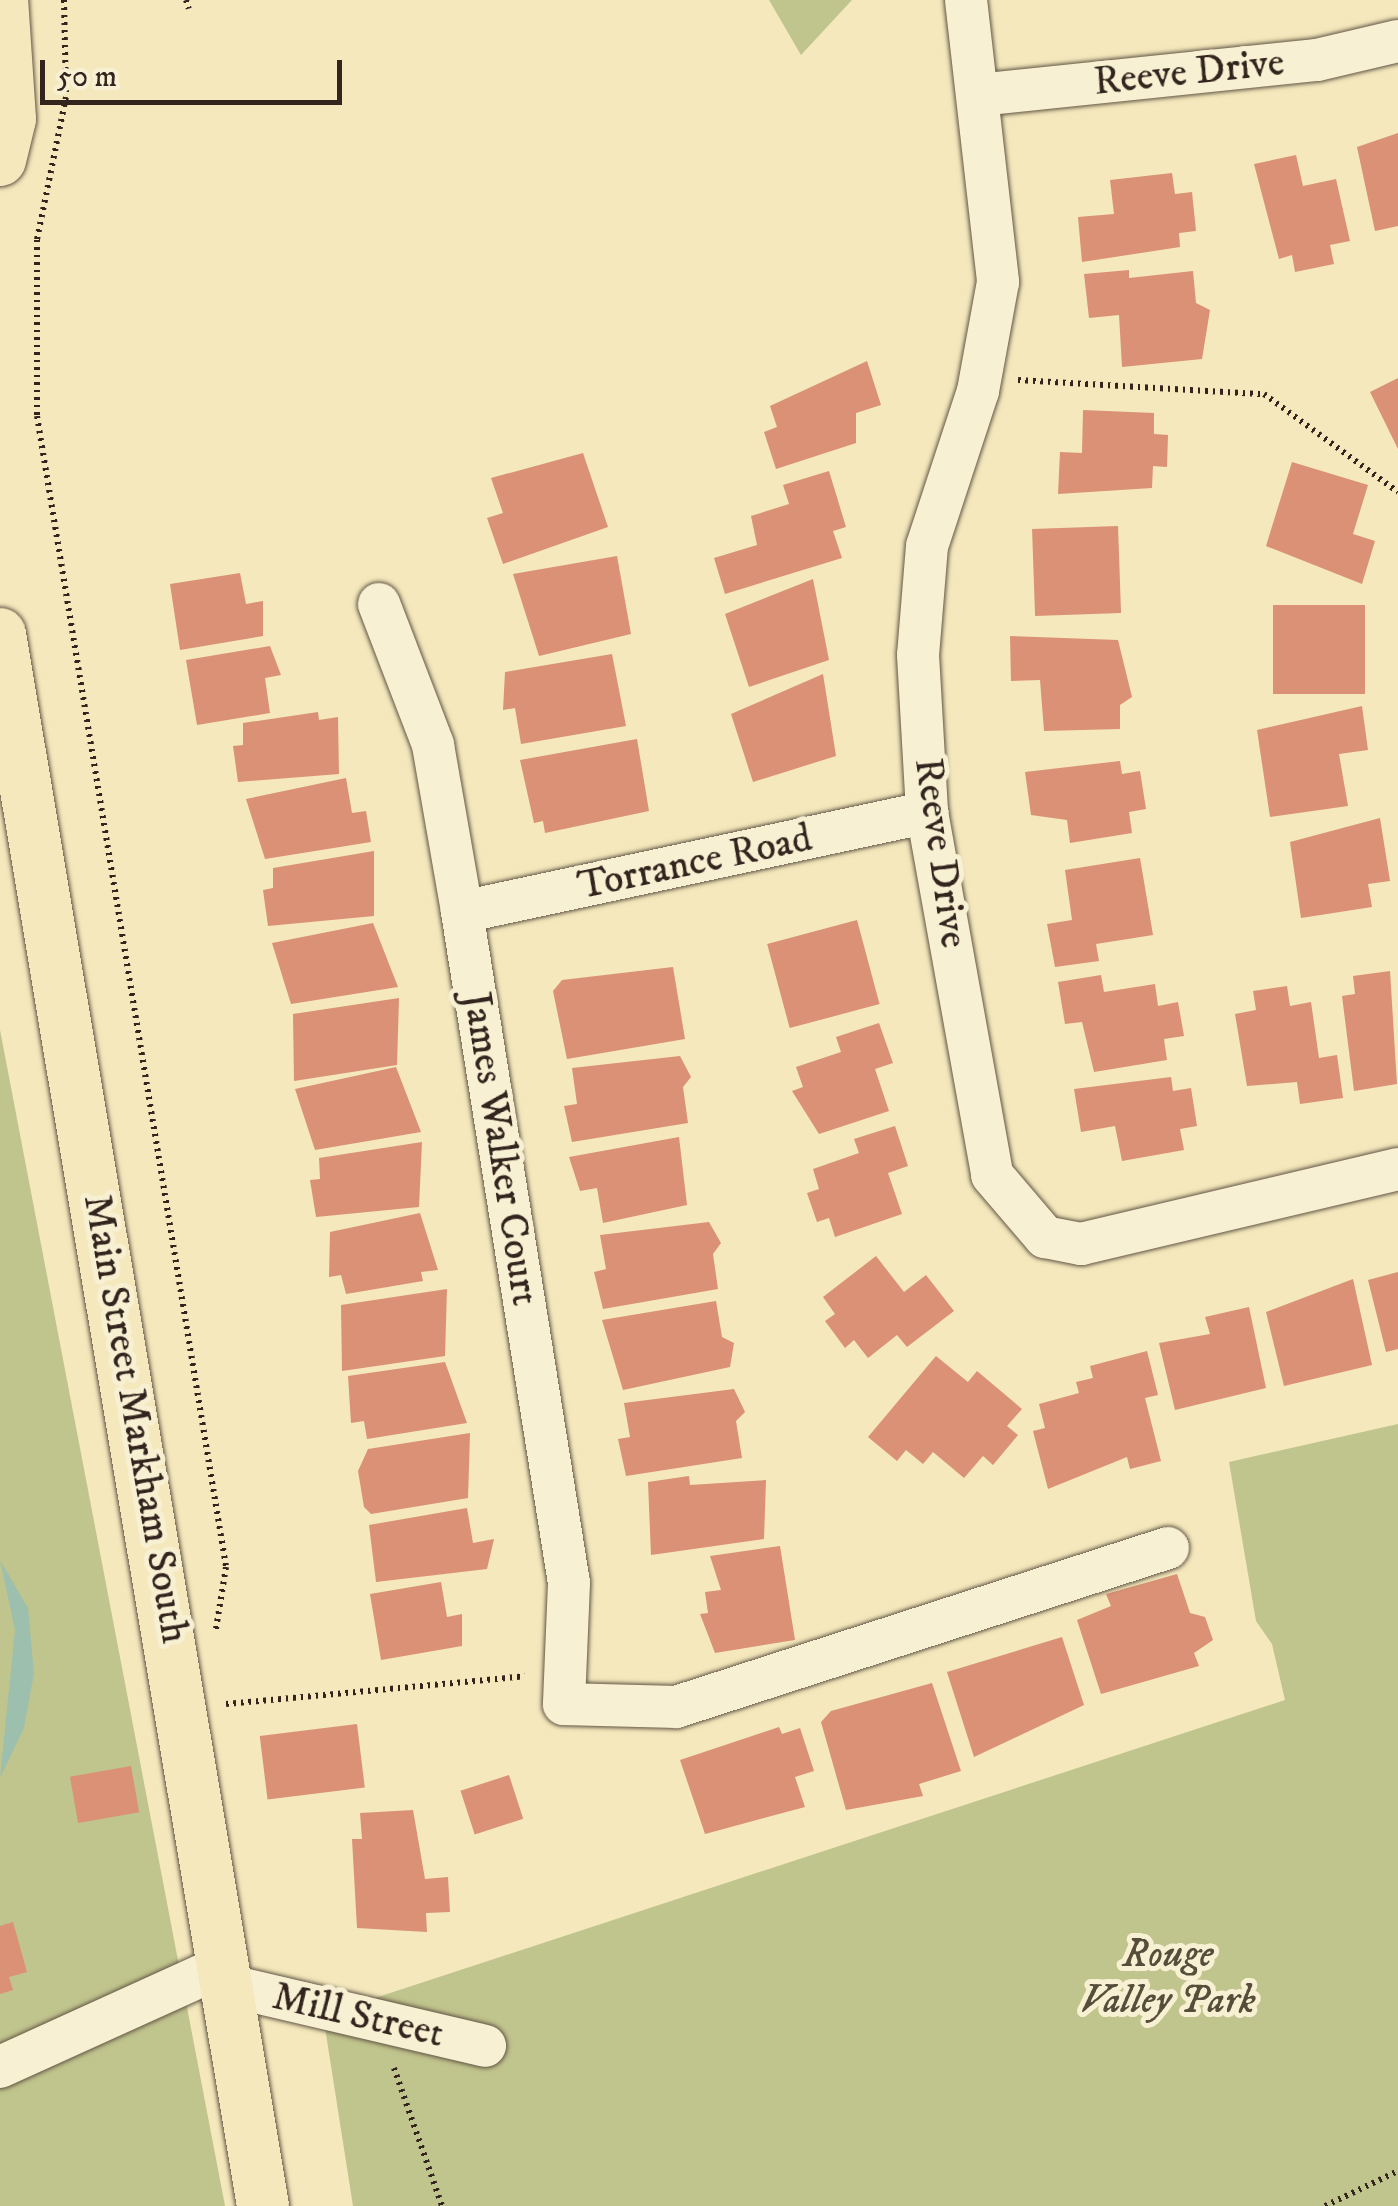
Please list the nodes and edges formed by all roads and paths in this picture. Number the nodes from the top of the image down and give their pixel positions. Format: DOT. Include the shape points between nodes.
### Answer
graph roads {
  1 [pos="64,0"];
  2 [pos="186,0"];
  3 [pos="966,0"];
  4 [pos="1,1"];
  5 [pos="189,10"];
  6 [pos="1398,41"];
  7 [pos="978,94"];
  8 [pos="3,136"];
  9 [pos="978,391"];
  10 [pos="1398,492"];
  11 [pos="380,604"];
  12 [pos="0,634"];
  13 [pos="927,812"];
  14 [pos="462,912"];
  15 [pos="1398,1168"];
  16 [pos="1168,1548"];
  17 [pos="215,1633"];
  18 [pos="562,1688"];
  19 [pos="226,1704"];
  20 [pos="228,1975"];
  21 [pos="378,2019"];
  22 [pos="485,2046"];
  23 [pos="0,2067"];
  24 [pos="1398,2171"];
  25 [pos="263,2206"];
  26 [pos="442,2206"];
  27 [pos="1325,2206"];
  1 -- 17 [label="path" via="66,96 37,240 36,416 226,1568"];
  2 -- 5 [label="path"];
  3 -- 7 [label="street, Reeve Drive"];
  4 -- 8 [label="main road"];
  6 -- 7 [label="street, Reeve Drive" via="1317,60"];
  7 -- 9 [label="street, Reeve Drive" via="998,282"];
  9 -- 10 [label="path" via="1020,380 1264,394"];
  9 -- 13 [label="street, Reeve Drive" via="926,546 918,655"];
  11 -- 14 [label="street, James Walker Court" via="433,745"];
  12 -- 20 [label="main road, Main Street Markham South"];
  13 -- 14 [label="street, Torrance Road"];
  13 -- 15 [label="street, Reeve Drive" via="992,1175 1045,1237 1117,1238"];
  14 -- 18 [label="street, James Walker Court" via="568,1583"];
  16 -- 18 [label="street" via="676,1707"];
  18 -- 19 [label="path"];
  20 -- 21 [label="street, Mill Street"];
  20 -- 23 [label="street"];
  20 -- 25 [label="main road, Main Street Markham South"];
  21 -- 22 [label="street, Mill Street"];
  21 -- 26 [label="path"];
  24 -- 27 [label="path"];
}
